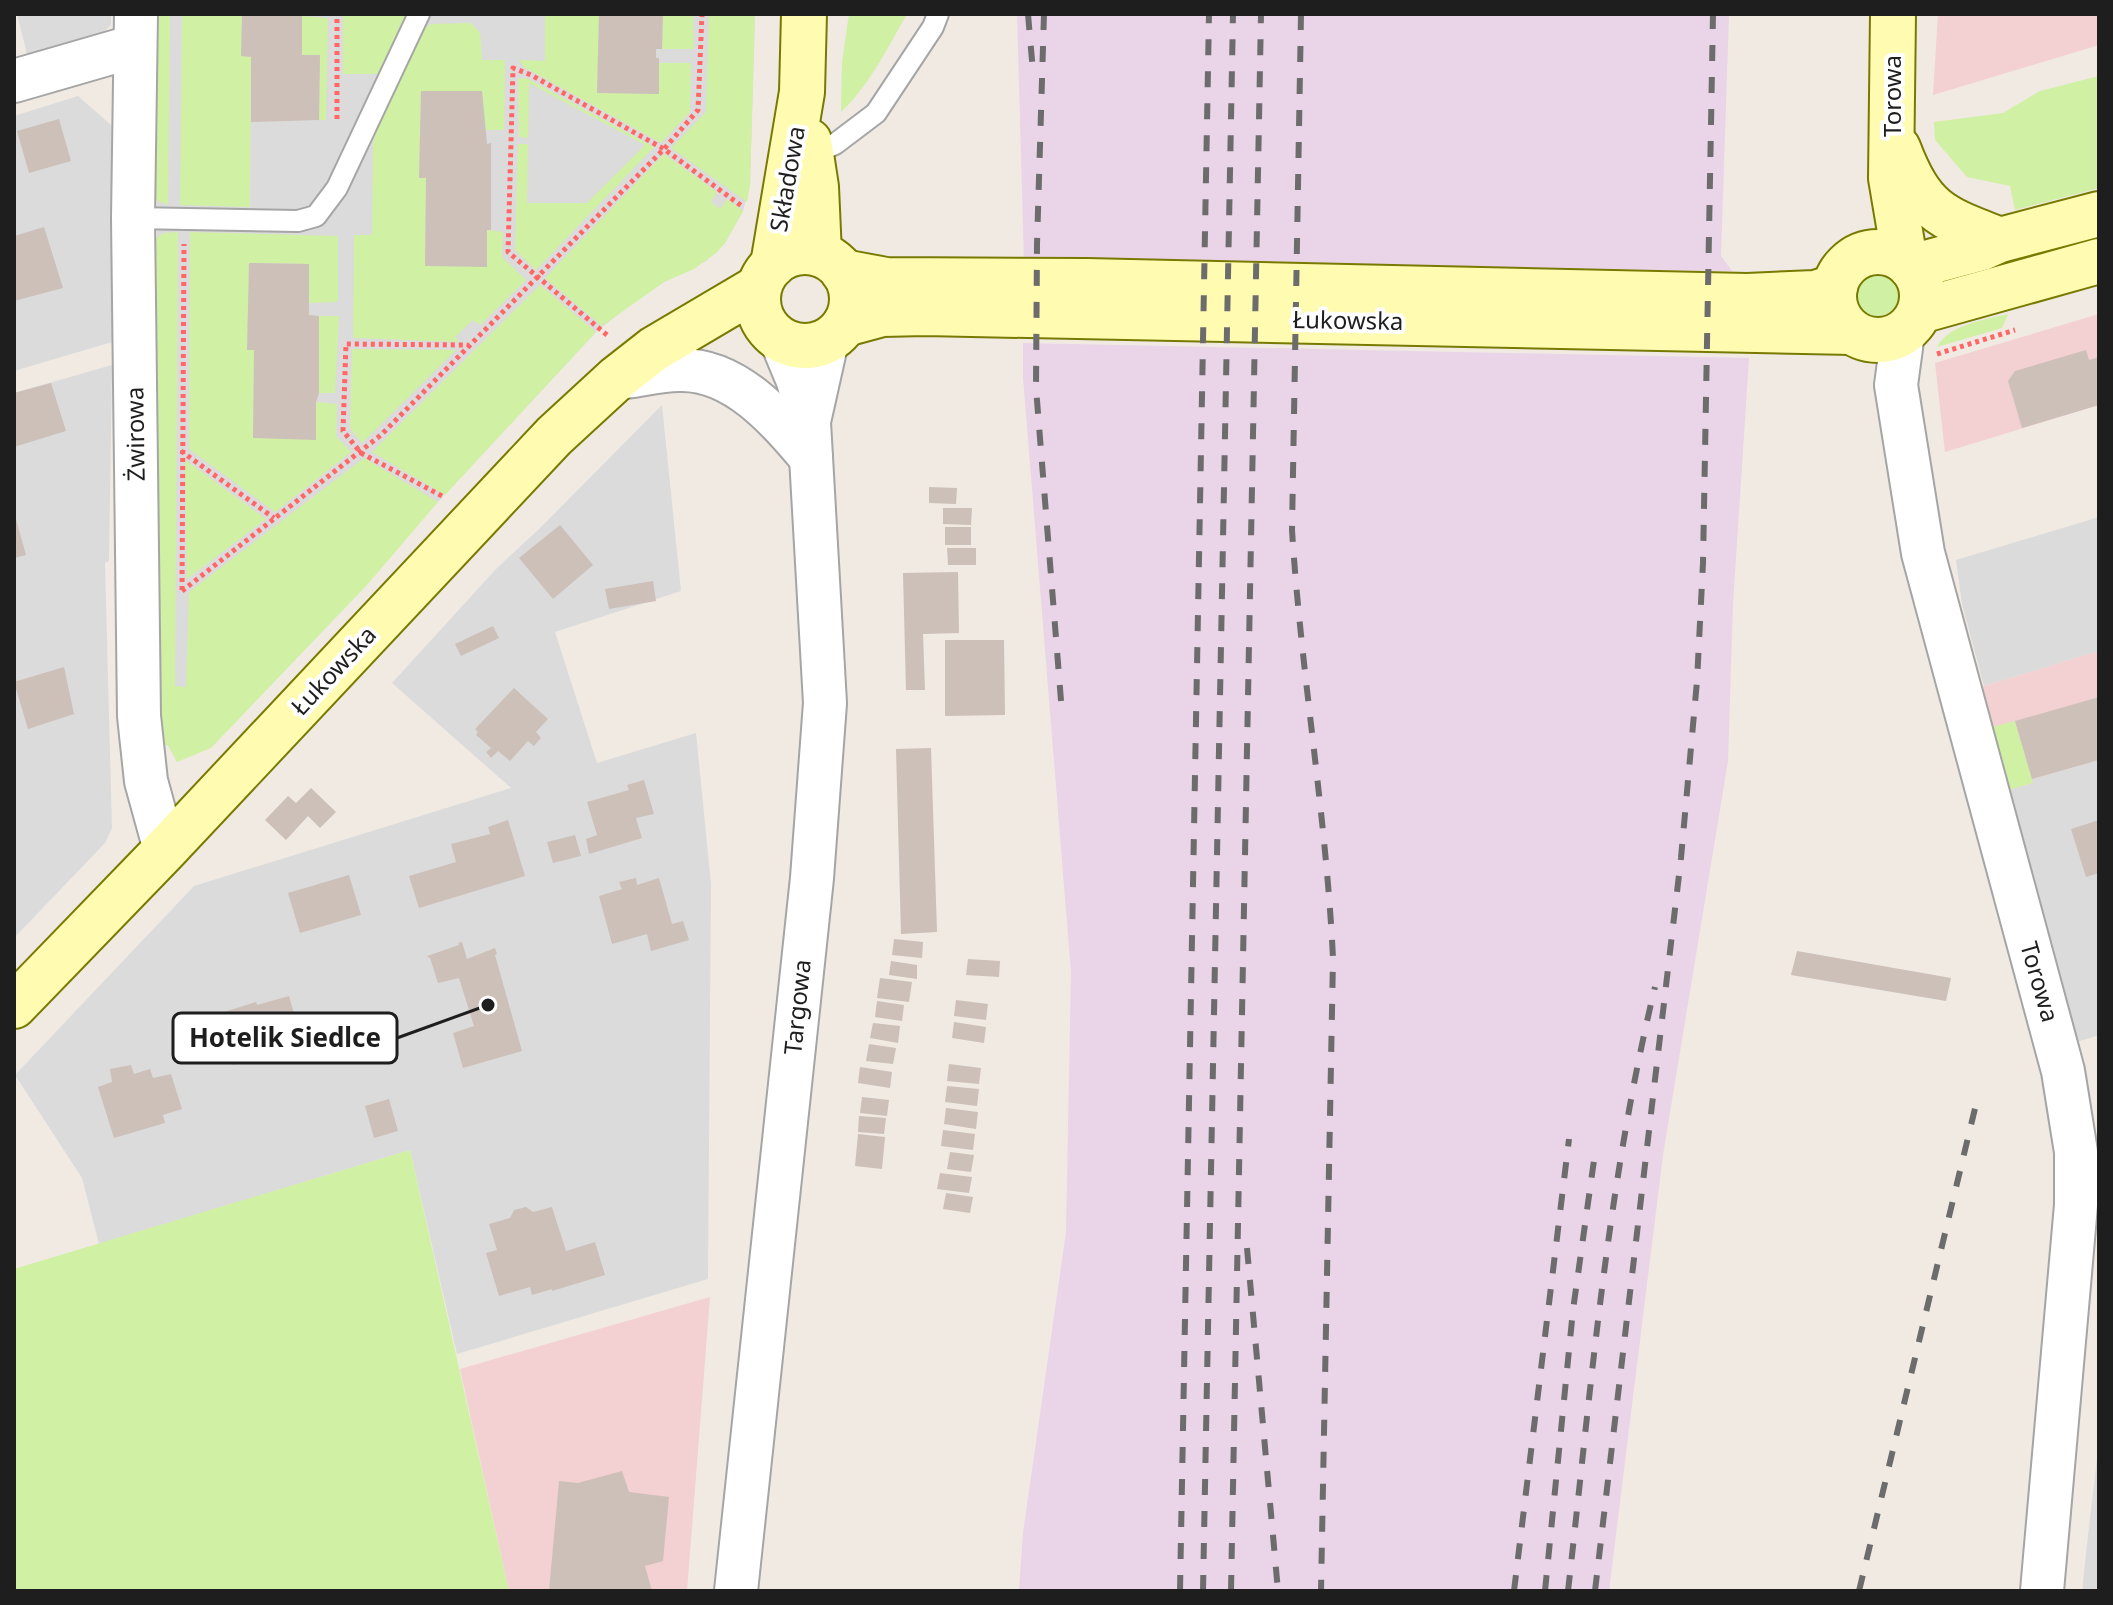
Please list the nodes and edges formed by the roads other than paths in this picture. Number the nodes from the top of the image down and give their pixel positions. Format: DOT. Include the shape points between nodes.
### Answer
graph roads {
  1 [pos="419,14"];
  2 [pos="804,14"];
  3 [pos="938,14"];
  4 [pos="1893,14"];
  5 [pos="136,30"];
  6 [pos="14,81"];
  7 [pos="802,92"];
  8 [pos="1893,134"];
  9 [pos="811,155"];
  10 [pos="1891,178"];
  11 [pos="2099,214"];
  12 [pos="133,218"];
  13 [pos="2000,240"];
  14 [pos="2099,261"];
  15 [pos="831,263"];
  16 [pos="1908,264"];
  17 [pos="1844,273"];
  18 [pos="769,304"];
  19 [pos="836,332"];
  20 [pos="1888,344"];
  21 [pos="609,362"];
  22 [pos="810,440"];
  23 [pos="165,850"];
  24 [pos="14,1006"];
  25 [pos="736,1591"];
  26 [pos="2042,1591"];
  1 -- 12 [label="lane" via="337,188 316,216 298,221"];
  2 -- 7 [label="main road, Składowa"];
  3 -- 9 [label="lane" via="876,113"];
  4 -- 8 [label="main road, Torowa"];
  5 -- 6 [label="street"];
  5 -- 12 [label="street, Żwirowa"];
  7 -- 9 [label="main road, Składowa"];
  7 -- 18 [label="main road, Składowa"];
  8 -- 10 [label="main road, Torowa"];
  8 -- 13 [label="main road" via="1923,198 1951,221"];
  9 -- 15 [label="main road, Składowa"];
  10 -- 16 [label="main road, Torowa"];
  10 -- 17 [label="main road, Torowa" via="1868,235"];
  11 -- 13 [label="main road"];
  12 -- 23 [label="street, Żwirowa" via="139,716 146,781"];
  13 -- 16 [label="main road"];
  14 -- 20 [label="main road, Łukowska"];
  15 -- 17 [label="main road, Łukowska" via="886,280 1747,296 1815,293"];
  15 -- 18 [label="main road" via="794,253"];
  15 -- 19 [label="main road" via="849,284 852,298 850,312"];
  16 -- 17 [label="main road" via="1874,252"];
  16 -- 20 [label="main road" via="1921,288"];
  17 -- 20 [label="main road" via="1836,312"];
  18 -- 19 [label="main road" via="796,345 812,345"];
  18 -- 21 [label="main road, Łukowska" via="718,328"];
  18 -- 22 [label="street, Targowa" via="798,381"];
  19 -- 20 [label="main road, Łukowska" via="882,314 925,313"];
  19 -- 22 [label="street, Targowa"];
  20 -- 26 [label="street, Torowa" via="1923,553 2063,1071 2076,1152 2074,1235"];
  21 -- 22 [label="street" via="720,379"];
  21 -- 23 [label="main road, Łukowska" via="554,436"];
  22 -- 25 [label="street, Targowa" via="825,703 812,878"];
  23 -- 24 [label="main road, Łukowska"];
}
